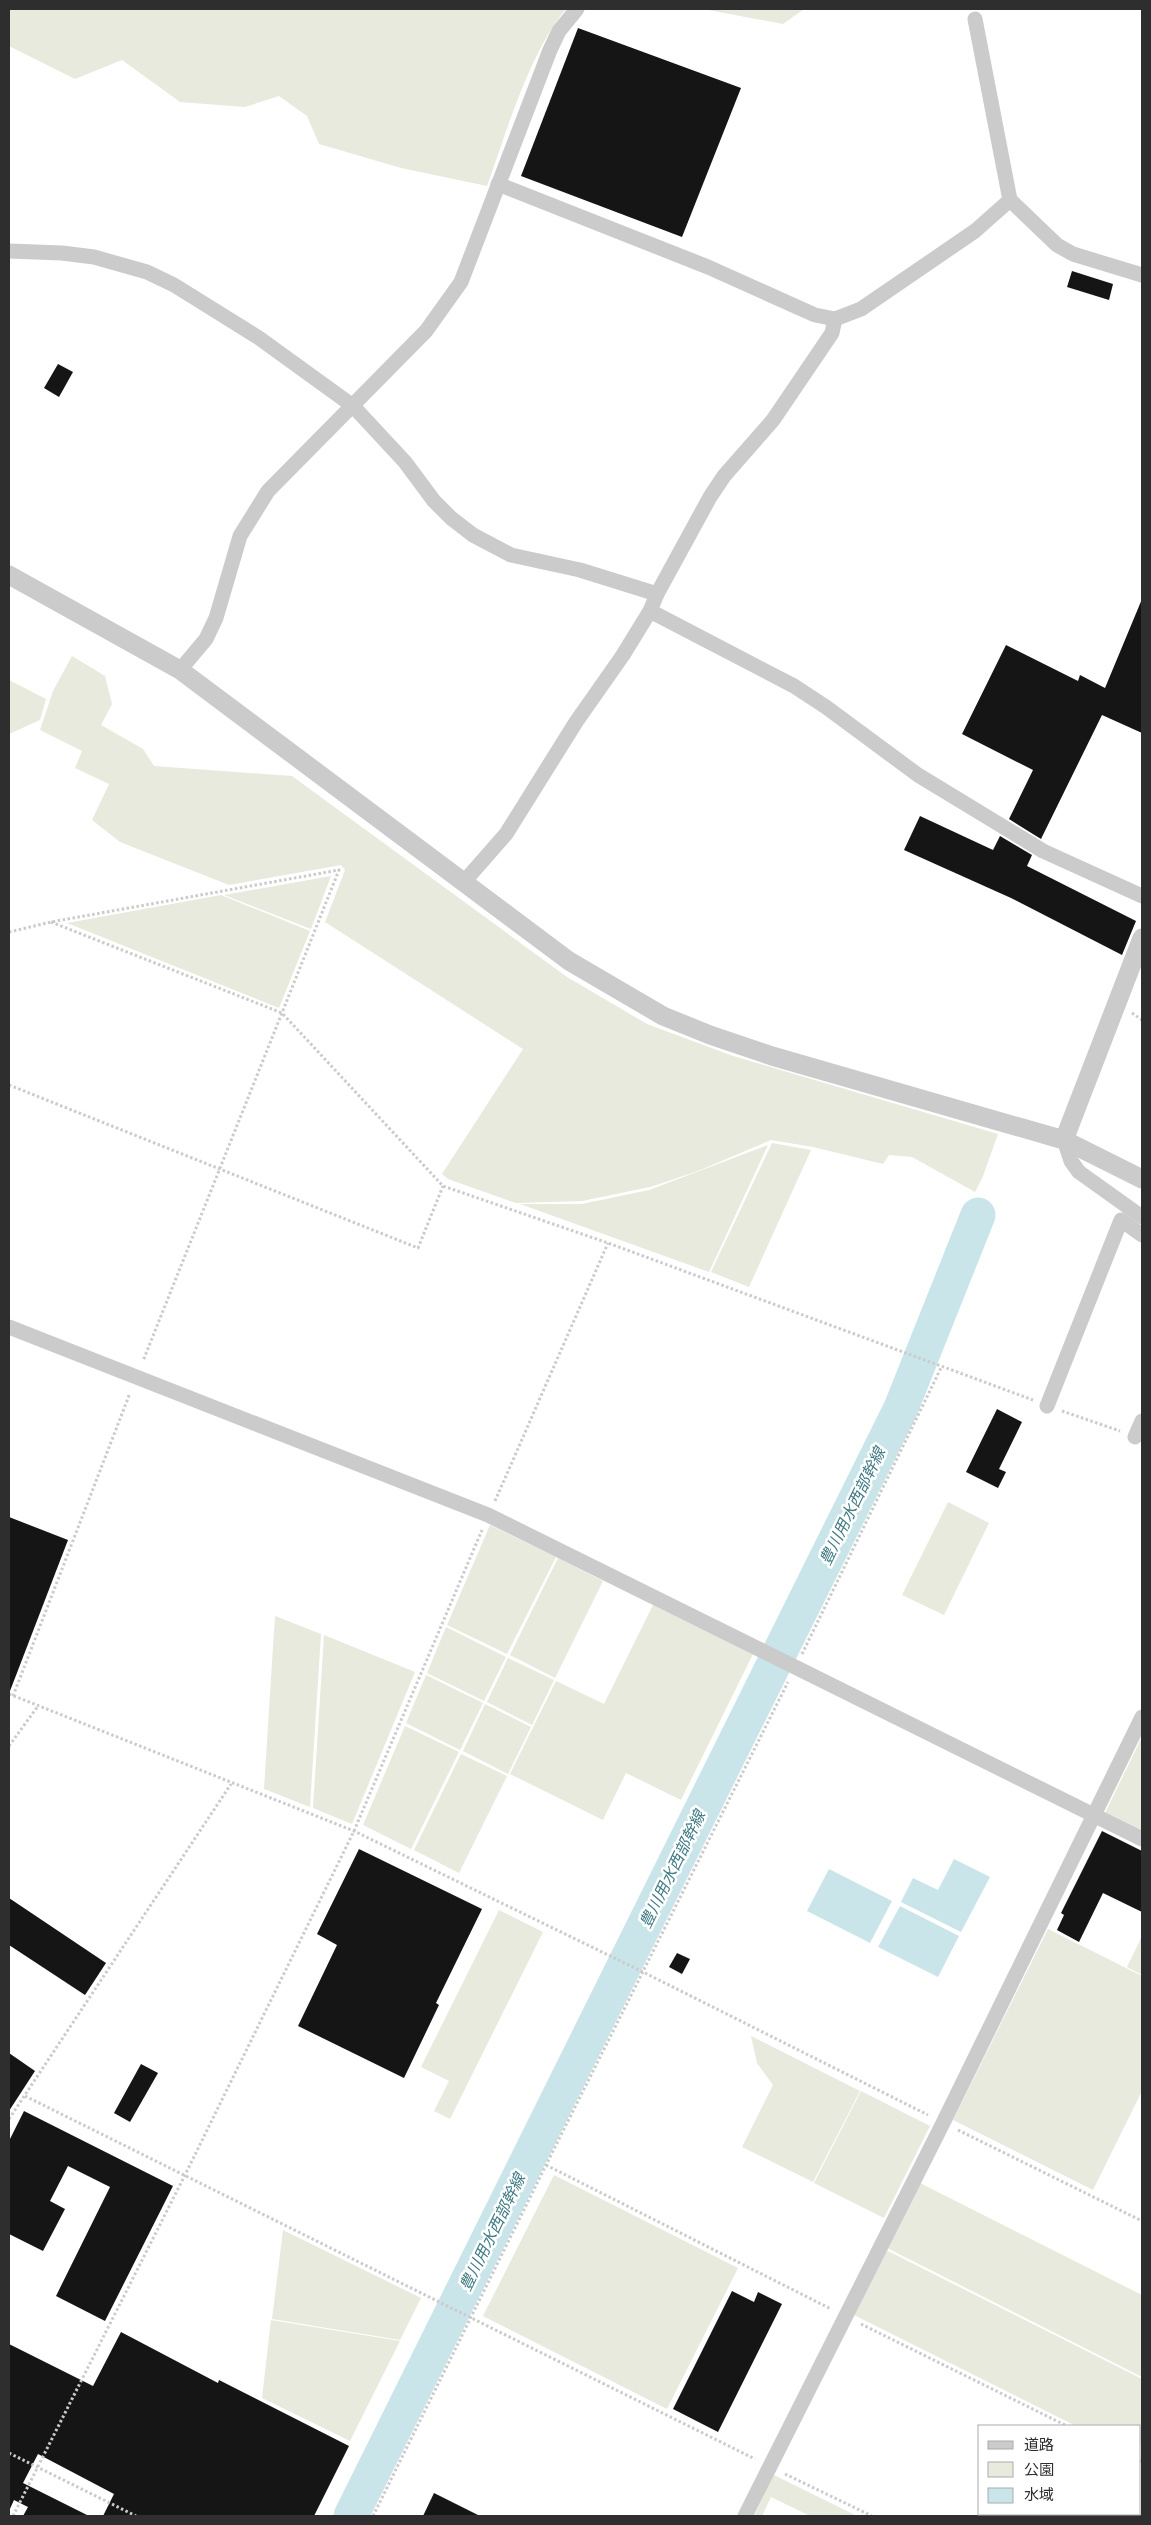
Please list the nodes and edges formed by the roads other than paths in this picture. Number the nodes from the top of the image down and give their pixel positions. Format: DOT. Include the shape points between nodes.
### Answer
graph roads {
  1 [pos="577,9"];
  2 [pos="975,19"];
  3 [pos="498,184"];
  4 [pos="1010,200"];
  5 [pos="9,251"];
  6 [pos="1142,275"];
  7 [pos="835,319"];
  8 [pos="353,406"];
  9 [pos="9,575"];
  10 [pos="657,594"];
  11 [pos="650,611"];
  12 [pos="180,670"];
  13 [pos="464,883"];
  14 [pos="1142,896"];
  15 [pos="1142,938"];
  16 [pos="1064,1140"];
  17 [pos="1142,1179"];
  18 [pos="1142,1217"];
  19 [pos="1142,1235"];
  20 [pos="9,1327"];
  21 [pos="1047,1406"];
  22 [pos="1142,1421"];
  23 [pos="1135,1437"];
  24 [pos="1142,1717"];
  25 [pos="1094,1815"];
  26 [pos="1142,1839"];
  27 [pos="745,2516"];
  1 -- 3 [label="street" via="559,30"];
  2 -- 4 [label="street"];
  3 -- 7 [label="street" via="708,267 815,315"];
  3 -- 8 [label="street" via="472,258 446,306"];
  4 -- 6 [label="street" via="1057,246"];
  4 -- 7 [label="street" via="975,231 921,269 861,309"];
  5 -- 8 [label="street" via="94,257 147,272 174,285 259,338"];
  7 -- 10 [label="street" via="832,333 778,412 710,497"];
  8 -- 10 [label="street" via="405,462 434,501 473,535 511,555 580,570"];
  8 -- 12 [label="street" via="268,491 253,512 240,536 216,618 206,639"];
  9 -- 12 [label="street"];
  10 -- 11 [label="street"];
  11 -- 13 [label="street" via="506,834"];
  11 -- 14 [label="street" via="794,686 918,775 1043,851"];
  12 -- 13 [label="street"];
  13 -- 16 [label="street" via="569,961 663,1016 772,1056"];
  15 -- 16 [label="street"];
  16 -- 17 [label="street"];
  16 -- 18 [label="street" via="1071,1161 1079,1172"];
  19 -- 21 [label="street" via="1121,1220"];
  20 -- 25 [label="street" via="488,1514"];
  22 -- 23 [label="street"];
  24 -- 25 [label="street"];
  25 -- 26 [label="street"];
  25 -- 27 [label="street"];
}
